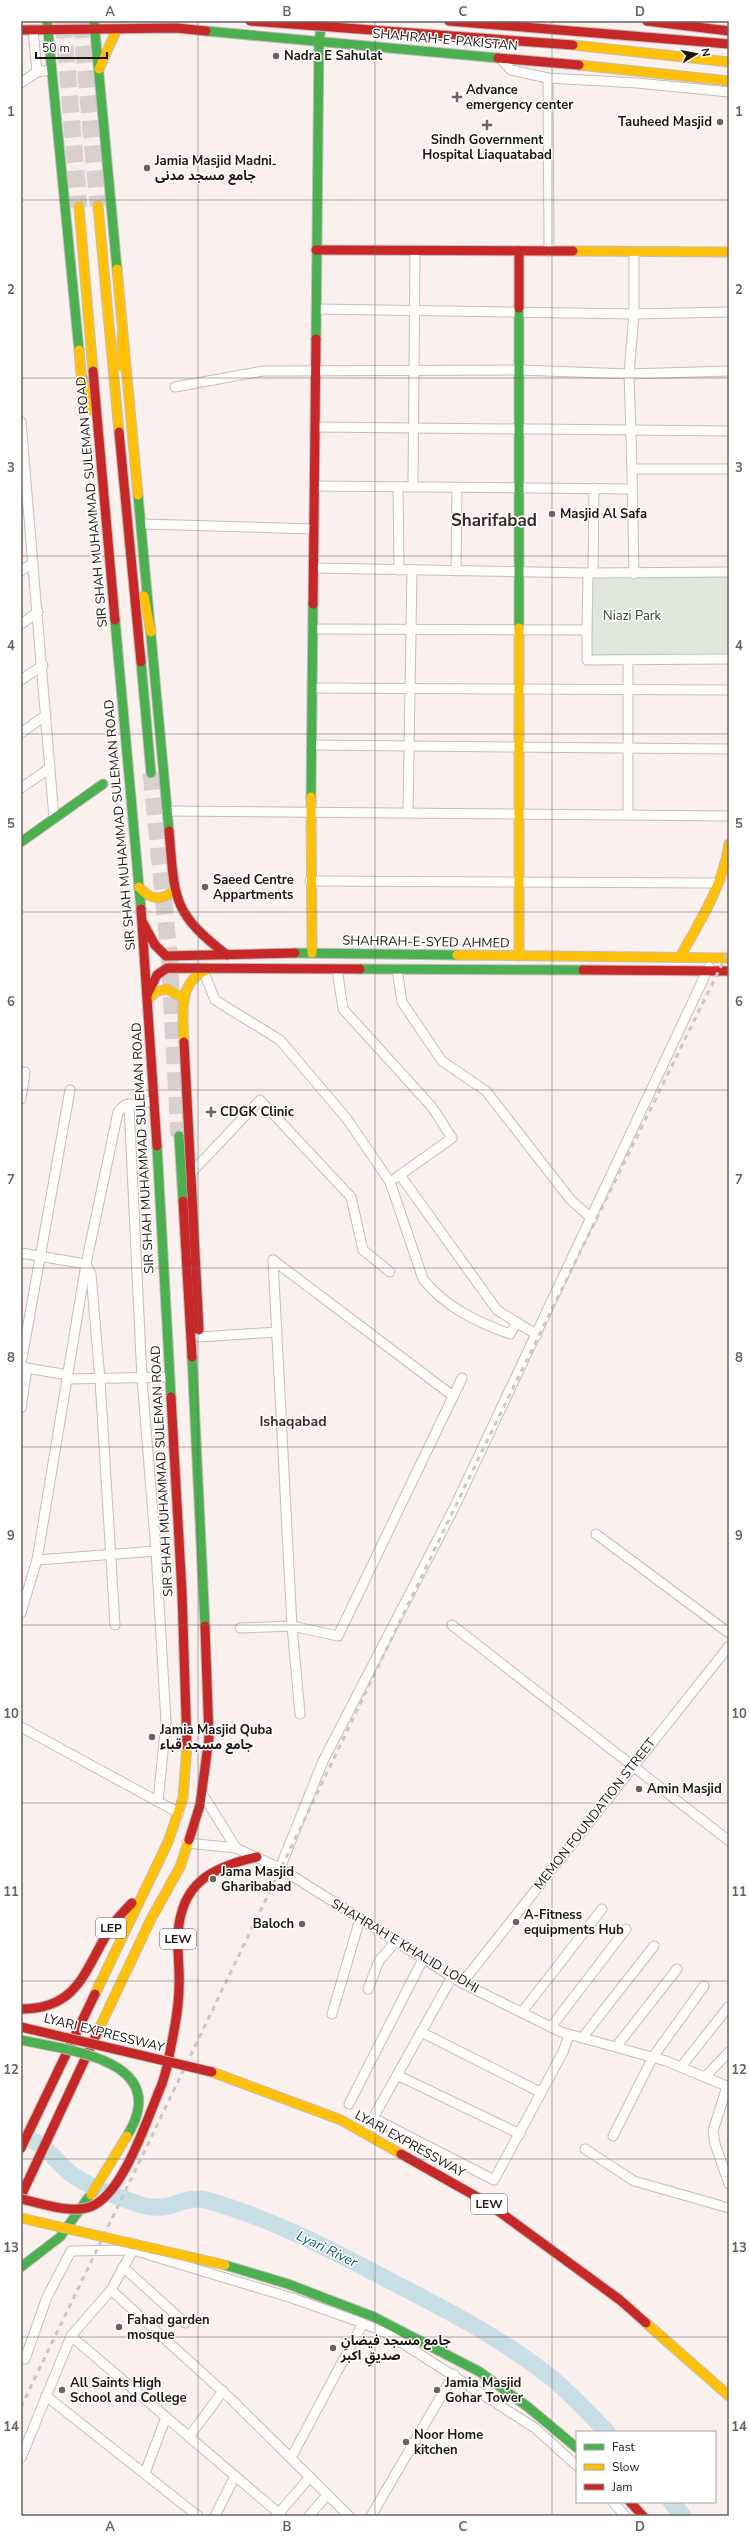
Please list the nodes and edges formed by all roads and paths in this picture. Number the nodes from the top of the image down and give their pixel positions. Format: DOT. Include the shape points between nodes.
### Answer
graph roads {
  1 [pos="94,21"];
  2 [pos="111,21"];
  3 [pos="250,21"];
  4 [pos="322,21"];
  5 [pos="449,21"];
  6 [pos="647,21"];
  7 [pos="47,26"];
  8 [pos="28,28"];
  9 [pos="120,30"];
  10 [pos="94,31"];
  11 [pos="729,31"];
  12 [pos="319,41"];
  13 [pos="729,44"];
  14 [pos="500,58"];
  15 [pos="729,62"];
  16 [pos="50,70"];
  17 [pos="98,71"];
  18 [pos="37,72"];
  19 [pos="548,78"];
  20 [pos="729,81"];
  21 [pos="21,83"];
  22 [pos="729,92"];
  23 [pos="98,206"];
  24 [pos="79,207"];
  25 [pos="316,250"];
  26 [pos="414,251"];
  27 [pos="519,251"];
  28 [pos="549,251"];
  29 [pos="634,252"];
  30 [pos="729,252"];
  31 [pos="316,309"];
  32 [pos="414,311"];
  33 [pos="519,312"];
  34 [pos="729,312"];
  35 [pos="634,314"];
  36 [pos="122,336"];
  37 [pos="315,370"];
  38 [pos="414,370"];
  39 [pos="519,370"];
  40 [pos="729,371"];
  41 [pos="628,374"];
  42 [pos="175,387"];
  43 [pos="21,422"];
  44 [pos="315,427"];
  45 [pos="413,428"];
  46 [pos="98,429"];
  47 [pos="519,429"];
  48 [pos="630,430"];
  49 [pos="729,431"];
  50 [pos="23,463"];
  51 [pos="121,469"];
  52 [pos="632,469"];
  53 [pos="729,469"];
  54 [pos="314,486"];
  55 [pos="398,487"];
  56 [pos="413,487"];
  57 [pos="456,488"];
  58 [pos="519,488"];
  59 [pos="594,488"];
  60 [pos="631,489"];
  61 [pos="126,510"];
  62 [pos="29,512"];
  63 [pos="21,518"];
  64 [pos="142,524"];
  65 [pos="313,529"];
  66 [pos="34,563"];
  67 [pos="313,568"];
  68 [pos="399,570"];
  69 [pos="412,570"];
  70 [pos="21,571"];
  71 [pos="456,571"];
  72 [pos="519,572"];
  73 [pos="729,572"];
  74 [pos="591,573"];
  75 [pos="634,574"];
  76 [pos="38,612"];
  77 [pos="21,624"];
  78 [pos="312,629"];
  79 [pos="411,630"];
  80 [pos="519,630"];
  81 [pos="588,630"];
  82 [pos="151,632"];
  83 [pos="729,659"];
  84 [pos="628,660"];
  85 [pos="43,665"];
  86 [pos="21,680"];
  87 [pos="312,688"];
  88 [pos="410,688"];
  89 [pos="519,688"];
  90 [pos="628,689"];
  91 [pos="729,690"];
  92 [pos="46,716"];
  93 [pos="21,732"];
  94 [pos="311,745"];
  95 [pos="409,746"];
  96 [pos="519,747"];
  97 [pos="628,748"];
  98 [pos="729,749"];
  99 [pos="50,768"];
  100 [pos="151,773"];
  101 [pos="103,784"];
  102 [pos="21,788"];
  103 [pos="167,811"];
  104 [pos="310,811"];
  105 [pos="408,812"];
  106 [pos="519,812"];
  107 [pos="628,814"];
  108 [pos="729,816"];
  109 [pos="54,818"];
  110 [pos="21,842"];
  111 [pos="729,844"];
  112 [pos="310,881"];
  113 [pos="519,882"];
  114 [pos="718,883"];
  115 [pos="139,886"];
  116 [pos="174,891"];
  117 [pos="142,922"];
  118 [pos="312,953"];
  119 [pos="226,955"];
  120 [pos="519,956"];
  121 [pos="680,957"];
  122 [pos="710,957"];
  123 [pos="729,958"];
  124 [pos="217,967"];
  125 [pos="337,969"];
  126 [pos="203,970"];
  127 [pos="397,970"];
  128 [pos="709,971"];
  129 [pos="729,971"];
  130 [pos="147,998"];
  131 [pos="183,998"];
  132 [pos="25,1072"];
  133 [pos="70,1090"];
  134 [pos="21,1099"];
  135 [pos="154,1101"];
  136 [pos="129,1104"];
  137 [pos="179,1136"];
  138 [pos="191,1173"];
  139 [pos="400,1175"];
  140 [pos="390,1182"];
  141 [pos="592,1219"];
  142 [pos="21,1253"];
  143 [pos="40,1256"];
  144 [pos="86,1264"];
  145 [pos="390,1272"];
  146 [pos="517,1322"];
  147 [pos="277,1332"];
  148 [pos="537,1335"];
  149 [pos="200,1337"];
  150 [pos="23,1366"];
  151 [pos="68,1377"];
  152 [pos="170,1377"];
  153 [pos="462,1378"];
  154 [pos="142,1379"];
  155 [pos="100,1380"];
  156 [pos="453,1396"];
  157 [pos="21,1408"];
  158 [pos="198,1449"];
  159 [pos="596,1534"];
  160 [pos="156,1551"];
  161 [pos="110,1555"];
  162 [pos="37,1560"];
  163 [pos="21,1613"];
  164 [pos="115,1625"];
  165 [pos="452,1625"];
  166 [pos="292,1626"];
  167 [pos="240,1628"];
  168 [pos="729,1633"];
  169 [pos="729,1646"];
  170 [pos="300,1714"];
  171 [pos="21,1727"];
  172 [pos="634,1765"];
  173 [pos="202,1793"];
  174 [pos="158,1802"];
  175 [pos="179,1813"];
  176 [pos="196,1822"];
  177 [pos="729,1841"];
  178 [pos="187,1843"];
  179 [pos="236,1848"];
  180 [pos="257,1857"];
  181 [pos="180,1867"];
  182 [pos="280,1868"];
  183 [pos="147,1887"];
  184 [pos="602,1909"];
  185 [pos="181,1912"];
  186 [pos="360,1919"];
  187 [pos="626,1929"];
  188 [pos="395,1942"];
  189 [pos="654,1946"];
  190 [pos="423,1959"];
  191 [pos="677,1969"];
  192 [pos="452,1977"];
  193 [pos="462,1983"];
  194 [pos="704,1986"];
  195 [pos="368,1988"];
  196 [pos="729,2006"];
  197 [pos="21,2009"];
  198 [pos="522,2012"];
  199 [pos="332,2014"];
  200 [pos="21,2027"];
  201 [pos="551,2027"];
  202 [pos="421,2032"];
  203 [pos="569,2034"];
  204 [pos="582,2038"];
  205 [pos="21,2040"];
  206 [pos="616,2047"];
  207 [pos="729,2052"];
  208 [pos="653,2057"];
  209 [pos="681,2067"];
  210 [pos="397,2075"];
  211 [pos="705,2077"];
  212 [pos="728,2087"];
  213 [pos="540,2092"];
  214 [pos="349,2104"];
  215 [pos="520,2134"];
  216 [pos="613,2136"];
  217 [pos="21,2148"];
  218 [pos="585,2149"];
  219 [pos="729,2184"];
  220 [pos="21,2196"];
  221 [pos="729,2208"];
  222 [pos="21,2218"];
  223 [pos="134,2250"];
  224 [pos="21,2267"];
  225 [pos="123,2268"];
  226 [pos="111,2290"];
  227 [pos="185,2323"];
  228 [pos="363,2323"];
  229 [pos="71,2336"];
  230 [pos="25,2359"];
  231 [pos="454,2374"];
  232 [pos="223,2391"];
  233 [pos="46,2396"];
  234 [pos="729,2396"];
  235 [pos="166,2417"];
  236 [pos="189,2437"];
  237 [pos="576,2447"];
  238 [pos="21,2458"];
  239 [pos="290,2458"];
  240 [pos="576,2465"];
  241 [pos="145,2473"];
  242 [pos="235,2476"];
  243 [pos="310,2477"];
  244 [pos="327,2495"];
  245 [pos="613,2503"];
  246 [pos="631,2503"];
  247 [pos="344,2514"];
  248 [pos="280,2515"];
  249 [pos="198,2516"];
  250 [pos="215,2516"];
  251 [pos="309,2516"];
  252 [pos="372,2516"];
  253 [pos="625,2516"];
  254 [pos="643,2516"];
  1 -- 10 [label="main road"];
  2 -- 9 [label="main road"];
  3 -- 15 [label="main road, bridge" via="544,42"];
  4 -- 12 [label="main road"];
  5 -- 13 [label="main road"];
  6 -- 11 [label="main road"];
  7 -- 8 [label="main road, SHAHRAH-E-PAKISTAN"];
  7 -- 10 [label="main road, SHAHRAH-E-PAKISTAN"];
  7 -- 16 [label="main road"];
  8 -- 18 [label="street"];
  9 -- 10 [label="main road, SHAHRAH-E-PAKISTAN"];
  9 -- 12 [label="main road, SHAHRAH-E-PAKISTAN" via="176,28"];
  9 -- 17 [label="main road"];
  10 -- 17 [label="main road"];
  12 -- 14 [label="main road, SHAHRAH-E-PAKISTAN"];
  12 -- 25 [label="main road"];
  14 -- 19 [label="street" via="512,70"];
  14 -- 20 [label="main road, SHAHRAH-E-PAKISTAN"];
  16 -- 17 [label="main road" via="55,43 67,35 80,35 90,43"];
  16 -- 18 [label="street"];
  16 -- 46 [label="main road" via="81,374"];
  17 -- 36 [label="main road"];
  18 -- 21 [label="street"];
  19 -- 22 [label="street"];
  19 -- 28 [label="street"];
  23 -- 51 [label="main road"];
  24 -- 46 [label="main road, SIR SHAH MUHAMMAD SULEMAN ROAD"];
  25 -- 26 [label="main road"];
  25 -- 31 [label="main road"];
  26 -- 27 [label="main road"];
  26 -- 32 [label="street"];
  27 -- 28 [label="main road"];
  27 -- 33 [label="main road"];
  28 -- 29 [label="main road"];
  29 -- 30 [label="main road"];
  29 -- 35 [label="street"];
  31 -- 32 [label="street"];
  31 -- 37 [label="main road"];
  32 -- 33 [label="street"];
  32 -- 38 [label="street"];
  33 -- 35 [label="street"];
  33 -- 39 [label="main road"];
  34 -- 35 [label="street"];
  35 -- 41 [label="street"];
  36 -- 51 [label="main road"];
  36 -- 64 [label="main road"];
  37 -- 38 [label="street"];
  37 -- 42 [label="street" via="263,371"];
  37 -- 44 [label="main road"];
  38 -- 39 [label="street"];
  38 -- 45 [label="street"];
  39 -- 41 [label="street"];
  39 -- 47 [label="main road"];
  40 -- 41 [label="street"];
  41 -- 48 [label="street"];
  43 -- 50 [label="street"];
  44 -- 45 [label="street"];
  44 -- 54 [label="main road"];
  45 -- 47 [label="street"];
  45 -- 56 [label="street"];
  46 -- 115 [label="main road, SIR SHAH MUHAMMAD SULEMAN ROAD"];
  47 -- 48 [label="street"];
  47 -- 58 [label="main road"];
  48 -- 49 [label="street"];
  48 -- 52 [label="street"];
  50 -- 62 [label="street"];
  51 -- 61 [label="main road"];
  52 -- 53 [label="street"];
  52 -- 60 [label="street"];
  54 -- 55 [label="street"];
  54 -- 65 [label="main road"];
  55 -- 56 [label="street"];
  55 -- 68 [label="street"];
  56 -- 57 [label="street"];
  57 -- 58 [label="street"];
  57 -- 71 [label="street"];
  58 -- 59 [label="street"];
  58 -- 72 [label="main road"];
  59 -- 60 [label="street"];
  59 -- 74 [label="street"];
  60 -- 75 [label="street"];
  61 -- 82 [label="main road"];
  61 -- 100 [label="main road"];
  62 -- 63 [label="street"];
  62 -- 66 [label="street"];
  64 -- 65 [label="street"];
  64 -- 82 [label="main road"];
  65 -- 67 [label="main road"];
  66 -- 70 [label="street"];
  66 -- 76 [label="street"];
  67 -- 68 [label="street"];
  67 -- 78 [label="main road"];
  68 -- 69 [label="street"];
  69 -- 71 [label="street"];
  69 -- 79 [label="street"];
  71 -- 72 [label="street"];
  72 -- 74 [label="street"];
  72 -- 80 [label="main road"];
  73 -- 75 [label="street"];
  74 -- 75 [label="street"];
  74 -- 81 [label="street"];
  76 -- 77 [label="street"];
  76 -- 85 [label="street"];
  78 -- 79 [label="street"];
  78 -- 87 [label="main road"];
  79 -- 80 [label="street"];
  79 -- 88 [label="street"];
  80 -- 81 [label="street"];
  80 -- 89 [label="main road"];
  81 -- 84 [label="street" via="587,660"];
  82 -- 103 [label="main road"];
  83 -- 84 [label="street"];
  84 -- 90 [label="street"];
  85 -- 86 [label="street"];
  85 -- 92 [label="street"];
  87 -- 88 [label="street"];
  87 -- 94 [label="main road"];
  88 -- 89 [label="street"];
  88 -- 95 [label="street"];
  89 -- 90 [label="street"];
  89 -- 96 [label="main road"];
  90 -- 91 [label="street"];
  90 -- 97 [label="street"];
  92 -- 93 [label="street"];
  92 -- 99 [label="street"];
  94 -- 95 [label="street"];
  94 -- 104 [label="main road"];
  95 -- 96 [label="street"];
  95 -- 105 [label="street"];
  96 -- 97 [label="street"];
  96 -- 106 [label="main road"];
  97 -- 98 [label="street"];
  97 -- 107 [label="street"];
  99 -- 102 [label="street"];
  99 -- 109 [label="street"];
  101 -- 109 [label="main road"];
  103 -- 104 [label="street"];
  103 -- 116 [label="main road"];
  104 -- 105 [label="street"];
  104 -- 112 [label="main road"];
  105 -- 106 [label="street"];
  106 -- 107 [label="street"];
  106 -- 113 [label="main road"];
  107 -- 108 [label="street"];
  109 -- 110 [label="main road"];
  111 -- 114 [label="main road" via="728,857"];
  112 -- 113 [label="street"];
  112 -- 118 [label="main road"];
  113 -- 114 [label="street"];
  113 -- 120 [label="main road"];
  114 -- 121 [label="main road"];
  115 -- 116 [label="main road" via="145,895 155,899 166,898"];
  115 -- 117 [label="main road, SIR SHAH MUHAMMAD SULEMAN ROAD"];
  116 -- 119 [label="main road" via="193,928"];
  117 -- 119 [label="main road, SHAHRAH-E-SYED AHMED" via="155,945 166,956"];
  117 -- 130 [label="main road, SIR SHAH MUHAMMAD SULEMAN ROAD"];
  118 -- 119 [label="main road, SHAHRAH-E-SYED AHMED"];
  118 -- 120 [label="main road, SHAHRAH-E-SYED AHMED"];
  120 -- 121 [label="main road, SHAHRAH-E-SYED AHMED"];
  121 -- 122 [label="main road, SHAHRAH-E-SYED AHMED"];
  122 -- 123 [label="main road, SHAHRAH-E-SYED AHMED"];
  122 -- 128 [label="street"];
  124 -- 125 [label="main road, SHAHRAH-E-SYED AHMED"];
  124 -- 126 [label="main road"];
  124 -- 130 [label="main road, SHAHRAH-E-SYED AHMED" via="167,968 157,975"];
  125 -- 127 [label="main road, SHAHRAH-E-SYED AHMED"];
  125 -- 139 [label="street" via="343,1009 432,1107 452,1138"];
  126 -- 131 [label="main road" via="194,976"];
  126 -- 140 [label="street" via="215,1000 280,1040 347,1119"];
  127 -- 128 [label="main road, SHAHRAH-E-SYED AHMED"];
  127 -- 141 [label="street" via="402,1002 442,1061 486,1091 570,1199"];
  128 -- 129 [label="main road, SHAHRAH-E-SYED AHMED"];
  128 -- 141 [label="street"];
  130 -- 131 [label="main road" via="155,992 167,990"];
  130 -- 135 [label="main road, SIR SHAH MUHAMMAD SULEMAN ROAD"];
  131 -- 138 [label="main road"];
  132 -- 134 [label="street"];
  133 -- 143 [label="street"];
  135 -- 136 [label="street"];
  135 -- 152 [label="main road, SIR SHAH MUHAMMAD SULEMAN ROAD"];
  136 -- 144 [label="street" via="121,1107 118,1112"];
  136 -- 154 [label="street"];
  137 -- 158 [label="main road"];
  138 -- 145 [label="street" via="260,1100 351,1197 363,1250"];
  138 -- 149 [label="main road"];
  139 -- 140 [label="street"];
  139 -- 146 [label="street" via="497,1310"];
  140 -- 146 [label="street" via="423,1279 433,1292 476,1321 510,1334"];
  141 -- 148 [label="street"];
  142 -- 143 [label="street"];
  143 -- 144 [label="street"];
  143 -- 150 [label="street"];
  144 -- 151 [label="street"];
  144 -- 155 [label="street" via="91,1274"];
  146 -- 148 [label="street"];
  147 -- 149 [label="street"];
  147 -- 156 [label="street" via="273,1260"];
  147 -- 166 [label="street"];
  148 -- 182 [label="street" via="454,1508 323,1761"];
  149 -- 158 [label="main road"];
  150 -- 151 [label="street"];
  150 -- 157 [label="street"];
  151 -- 155 [label="street"];
  151 -- 162 [label="street"];
  152 -- 154 [label="street"];
  152 -- 175 [label="main road, SIR SHAH MUHAMMAD SULEMAN ROAD" via="187,1731 183,1798"];
  153 -- 156 [label="street"];
  154 -- 155 [label="street"];
  154 -- 160 [label="street"];
  155 -- 161 [label="street"];
  156 -- 166 [label="street" via="340,1633 334,1636"];
  158 -- 173 [label="main road" via="208,1738"];
  159 -- 168 [label="street"];
  160 -- 161 [label="street"];
  160 -- 174 [label="street" via="166,1722"];
  161 -- 162 [label="street"];
  161 -- 164 [label="street"];
  162 -- 163 [label="street"];
  165 -- 172 [label="street"];
  166 -- 167 [label="street"];
  166 -- 170 [label="street"];
  169 -- 172 [label="street, MEMON FOUNDATION STREET"];
  171 -- 174 [label="street"];
  172 -- 177 [label="street"];
  172 -- 193 [label="street, MEMON FOUNDATION STREET"];
  173 -- 176 [label="main road"];
  173 -- 179 [label="street"];
  174 -- 175 [label="street"];
  175 -- 176 [label="main road"];
  175 -- 183 [label="main road, SIR SHAH MUHAMMAD SULEMAN ROAD"];
  176 -- 178 [label="main road"];
  178 -- 179 [label="street, SHAHRAH E KHALID LODHI"];
  178 -- 181 [label="main road"];
  179 -- 180 [label="street, SHAHRAH E KHALID LODHI"];
  180 -- 182 [label="street, SHAHRAH E KHALID LODHI"];
  180 -- 185 [label="main road, LEW" via="221,1866 206,1875 190,1890"];
  181 -- 185 [label="main road"];
  181 -- 220 [label="main road" via="151,1919"];
  182 -- 186 [label="street, SHAHRAH E KHALID LODHI"];
  183 -- 197 [label="main road, LEP" via="109,1930 85,1976 74,1990 56,2004 35,2010"];
  183 -- 217 [label="main road, SIR SHAH MUHAMMAD SULEMAN ROAD"];
  184 -- 198 [label="street"];
  185 -- 220 [label="main road, LEW, bridge" via="178,1933 179,1993 167,2066 160,2089 119,2182 107,2197 90,2207 75,2209"];
  186 -- 188 [label="street, SHAHRAH E KHALID LODHI"];
  186 -- 199 [label="street"];
  187 -- 201 [label="street"];
  188 -- 190 [label="street, SHAHRAH E KHALID LODHI"];
  188 -- 195 [label="street" via="379,1961"];
  189 -- 204 [label="street"];
  190 -- 192 [label="street, SHAHRAH E KHALID LODHI"];
  190 -- 214 [label="street"];
  191 -- 206 [label="street"];
  192 -- 193 [label="street, SHAHRAH E KHALID LODHI"];
  192 -- 202 [label="street"];
  193 -- 198 [label="street, SHAHRAH E KHALID LODHI"];
  194 -- 208 [label="street"];
  196 -- 209 [label="street"];
  198 -- 201 [label="street, SHAHRAH E KHALID LODHI"];
  200 -- 234 [label="main road, LYARI EXPRESSWAY / LEW, bridge" via="212,2072 340,2120 486,2202 620,2300"];
  201 -- 203 [label="street, SHAHRAH E KHALID LODHI"];
  202 -- 210 [label="street"];
  202 -- 213 [label="street"];
  203 -- 204 [label="street, SHAHRAH E KHALID LODHI"];
  203 -- 213 [label="street" via="563,2052"];
  204 -- 206 [label="street, SHAHRAH E KHALID LODHI"];
  205 -- 224 [label="main road, bridge" via="117,2064 130,2076 137,2090 140,2105 137,2119 90,2195 60,2237"];
  206 -- 208 [label="street, SHAHRAH E KHALID LODHI"];
  207 -- 211 [label="street"];
  208 -- 209 [label="street, SHAHRAH E KHALID LODHI"];
  208 -- 216 [label="street"];
  209 -- 211 [label="street, SHAHRAH E KHALID LODHI"];
  210 -- 215 [label="street"];
  210 -- 215 [label="street" via="373,2118 494,2180"];
  211 -- 212 [label="street, SHAHRAH E KHALID LODHI"];
  212 -- 219 [label="street" via="713,2131"];
  213 -- 215 [label="street"];
  218 -- 221 [label="street" via="634,2181"];
  222 -- 237 [label="main road, bridge" via="119,2238 211,2261 340,2302 480,2372 528,2407"];
  223 -- 225 [label="street"];
  223 -- 228 [label="street" via="292,2298"];
  223 -- 230 [label="street" via="71,2251 47,2296"];
  225 -- 226 [label="street"];
  225 -- 227 [label="street"];
  226 -- 229 [label="street"];
  226 -- 232 [label="street"];
  228 -- 231 [label="street" via="388,2334"];
  228 -- 239 [label="street"];
  229 -- 233 [label="street"];
  229 -- 235 [label="street"];
  231 -- 240 [label="street" via="535,2428"];
  231 -- 252 [label="street"];
  232 -- 236 [label="street"];
  232 -- 239 [label="street"];
  233 -- 238 [label="street"];
  233 -- 241 [label="street"];
  235 -- 236 [label="street"];
  235 -- 241 [label="street"];
  236 -- 242 [label="street"];
  239 -- 243 [label="street"];
  241 -- 249 [label="street"];
  242 -- 248 [label="street"];
  242 -- 250 [label="street"];
  243 -- 244 [label="street"];
  243 -- 248 [label="street"];
  244 -- 247 [label="street"];
  244 -- 251 [label="street"];
  245 -- 253 [label="street"];
  246 -- 254 [label="main road"];
}
